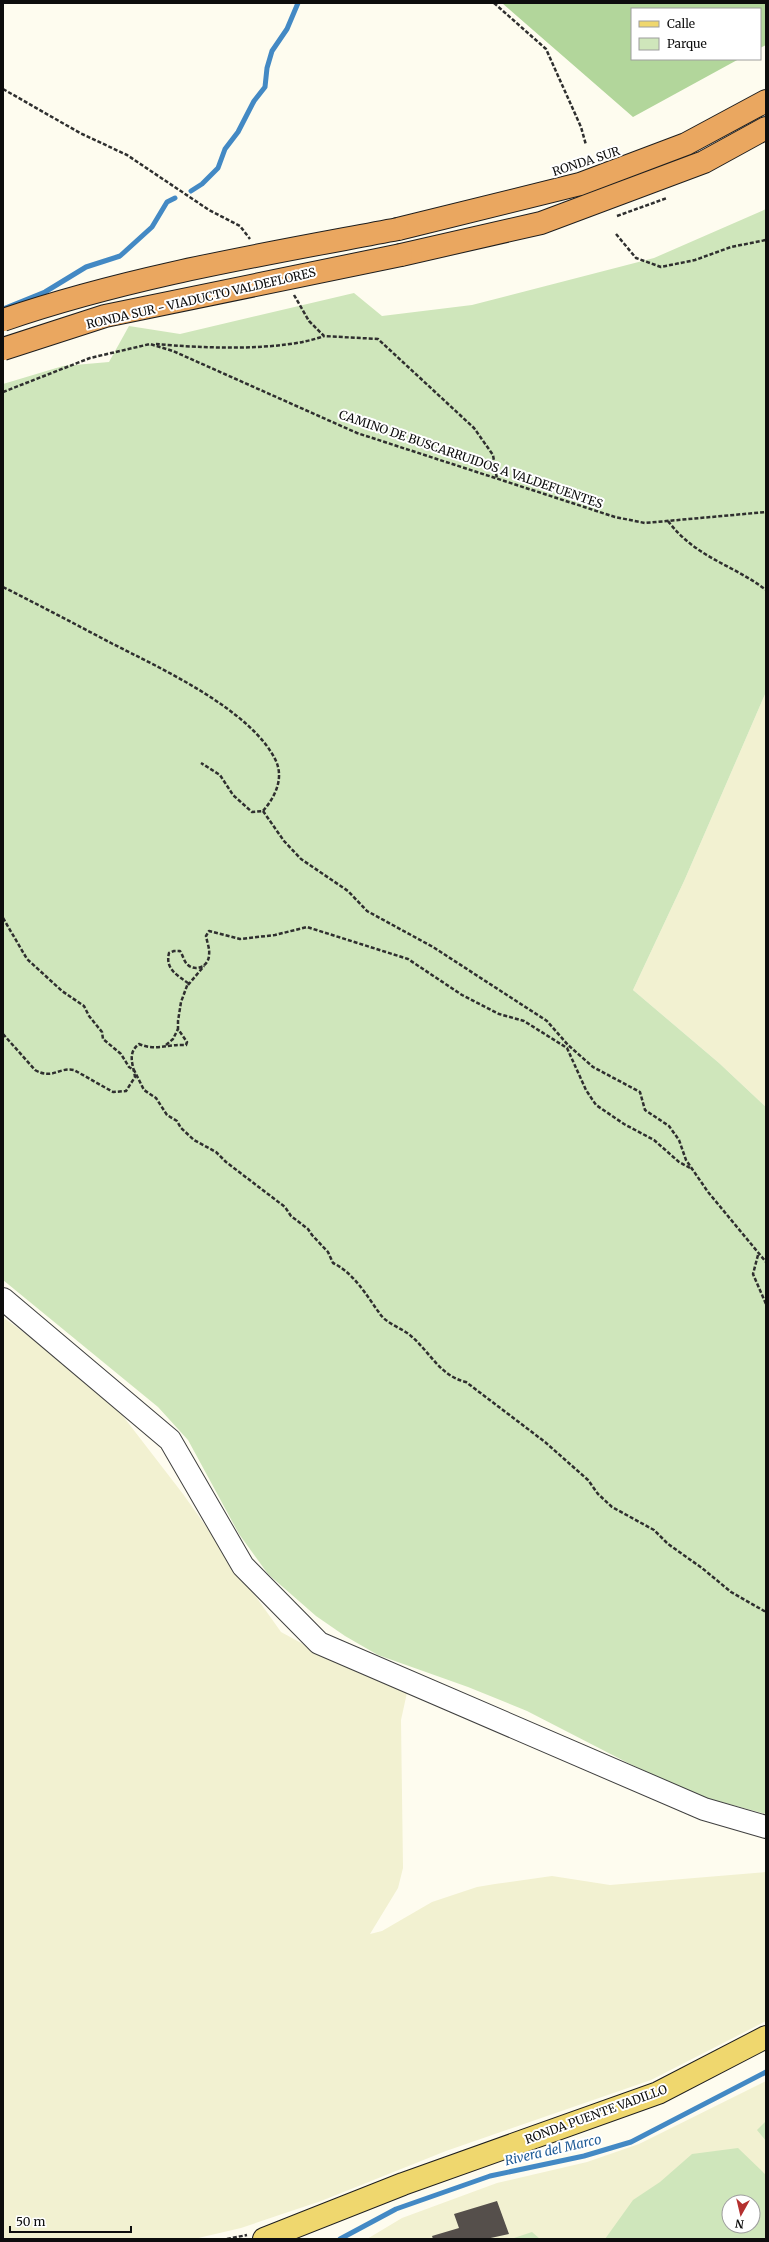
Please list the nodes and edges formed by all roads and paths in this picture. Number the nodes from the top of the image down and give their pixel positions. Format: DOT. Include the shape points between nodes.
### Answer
graph roads {
  1 [pos="494,3"];
  2 [pos="766,101"];
  3 [pos="766,128"];
  4 [pos="586,145"];
  5 [pos="616,234"];
  6 [pos="766,240"];
  7 [pos="3,320"];
  8 [pos="324,336"];
  9 [pos="150,344"];
  10 [pos="3,349"];
  11 [pos="3,392"];
  12 [pos="766,512"];
  13 [pos="668,521"];
  14 [pos="3,587"];
  15 [pos="766,590"];
  16 [pos="201,763"];
  17 [pos="263,811"];
  18 [pos="3,918"];
  19 [pos="206,964"];
  20 [pos="188,986"];
  21 [pos="178,1030"];
  22 [pos="3,1034"];
  23 [pos="165,1045"];
  24 [pos="134,1070"];
  25 [pos="692,1170"];
  26 [pos="758,1255"];
  27 [pos="766,1262"];
  28 [pos="3,1299"];
  29 [pos="766,1304"];
  30 [pos="766,1612"];
  31 [pos="766,1827"];
  32 [pos="766,2037"];
  33 [pos="264,2239"];
  1 -- 4 [label="path" via="546,49 581,127"];
  2 -- 7 [label="highway, RONDA SUR, bridge" via="686,144 580,184 398,229 193,268"];
  3 -- 10 [label="highway, RONDA SUR - VIADUCTO VALDEFLORES, bridge" via="704,162 541,223 401,255 105,316"];
  5 -- 6 [label="path" via="636,258 661,267"];
  8 -- 9 [label="path" via="314,340 277,345 187,347"];
  9 -- 11 [label="path" via="90,358"];
  9 -- 13 [label="path, CAMINO DE BUSCARRUIDOS A VALDEFUENTES" via="172,351 357,433 615,517 645,523"];
  12 -- 13 [label="path, CAMINO DE BUSCARRUIDOS A VALDEFUENTES"];
  13 -- 15 [label="path" via="680,537"];
  14 -- 17 [label="path" via="160,668 211,698 260,737 276,762 280,778 274,798"];
  16 -- 17 [label="path" via="220,775 233,795 252,812"];
  17 -- 25 [label="path" via="284,841 301,859 348,891 367,911 433,947 547,1020 568,1045 593,1067 640,1092 646,1110 669,1126 679,1140"];
  18 -- 24 [label="path" via="27,959 62,991 84,1006 102,1032 103,1039 121,1054"];
  19 -- 20 [label="path"];
  19 -- 20 [label="path" via="192,968 186,964 180,951 174,950 169,953 167,960 170,968 176,976 188,983"];
  19 -- 25 [label="path" via="210,957 206,936 209,931 240,939 275,935 306,927 408,959 462,995 499,1014 524,1022 566,1048 596,1105 654,1140"];
  20 -- 21 [label="path" via="181,1002"];
  21 -- 23 [label="path" via="173,1039"];
  21 -- 23 [label="path" via="187,1042 186,1045"];
  22 -- 24 [label="path" via="41,1074 51,1075 68,1069 74,1070 113,1092 120,1093 131,1085 135,1076"];
  23 -- 24 [label="path" via="150,1048 139,1044 135,1047 130,1060"];
  24 -- 30 [label="path" via="144,1090 156,1098 167,1115 177,1121 194,1140 216,1152 285,1207 328,1252 333,1263 344,1268 381,1316 410,1335 434,1362 455,1379 466,1382 546,1442 588,1480 612,1507 654,1530 668,1544 731,1592"];
  25 -- 26 [label="path"];
  26 -- 27 [label="path"];
  26 -- 29 [label="path" via="753,1274"];
  28 -- 31 [label="street" via="170,1440 243,1566 319,1643 704,1809"];
  32 -- 33 [label="main road, RONDA PUENTE VADILLO" via="658,2093 403,2184"];
}
